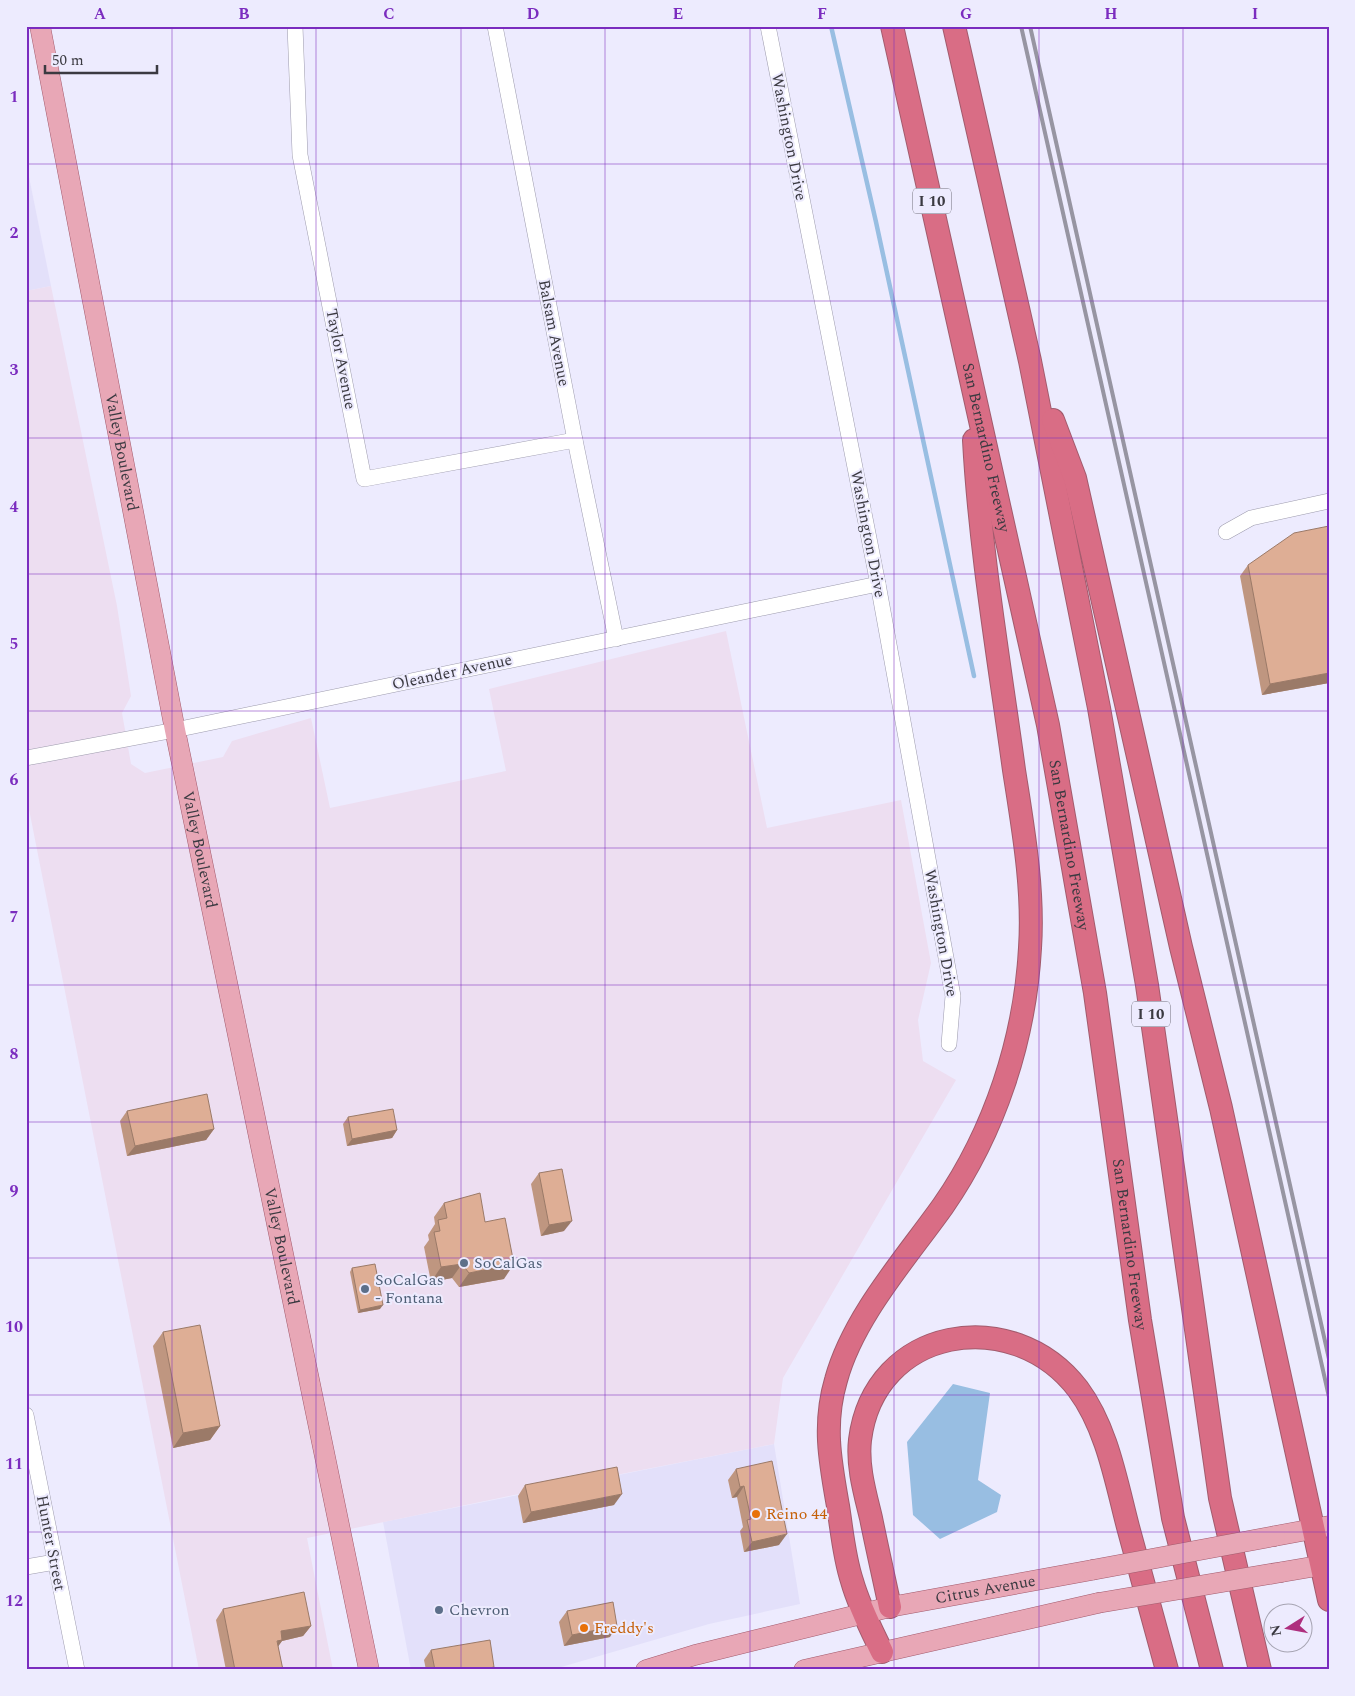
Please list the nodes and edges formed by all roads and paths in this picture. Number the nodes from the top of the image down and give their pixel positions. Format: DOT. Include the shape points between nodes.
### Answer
graph roads {
  1 [pos="40,26"];
  2 [pos="295,26"];
  3 [pos="495,26"];
  4 [pos="768,26"];
  5 [pos="892,26"];
  6 [pos="954,26"];
  7 [pos="1030,360"];
  8 [pos="971,376"];
  9 [pos="575,440"];
  10 [pos="1329,501"];
  11 [pos="1226,532"];
  12 [pos="878,584"];
  13 [pos="616,639"];
  14 [pos="175,730"];
  15 [pos="26,758"];
  16 [pos="949,1044"];
  17 [pos="26,1415"];
  18 [pos="1321,1528"];
  19 [pos="55,1562"];
  20 [pos="1325,1565"];
  21 [pos="26,1567"];
  22 [pos="1329,1600"];
  23 [pos="890,1607"];
  24 [pos="863,1614"];
  25 [pos="882,1652"];
  26 [pos="77,1670"];
  27 [pos="369,1670"];
  28 [pos="646,1670"];
  29 [pos="804,1670"];
  30 [pos="1167,1670"];
  31 [pos="1212,1670"];
  32 [pos="1260,1670"];
  1 -- 14 [label="main road, Valley Boulevard"];
  2 -- 9 [label="street, Taylor Avenue" via="300,155 364,479"];
  3 -- 9 [label="street, Balsam Avenue"];
  4 -- 12 [label="street, Washington Drive"];
  5 -- 8 [label="highway, San Bernardino Freeway / I 10"];
  6 -- 7 [label="highway, I 10"];
  7 -- 18 [label="highway" via="1075,478 1181,948"];
  7 -- 32 [label="highway, I 10" via="1099,708 1147,985 1220,1498"];
  8 -- 24 [label="highway" via="977,500 1024,841 1030,899 1030,947 1018,1034 993,1113 945,1202 892,1275 857,1332 836,1379 829,1412 828,1452 849,1571"];
  8 -- 31 [label="highway, San Bernardino Freeway / I 10" via="1048,724 1095,993 1140,1320 1172,1509"];
  9 -- 13 [label="street, Balsam Avenue"];
  10 -- 11 [label="street" via="1251,518"];
  12 -- 13 [label="street, Oleander Avenue"];
  12 -- 16 [label="street, Washington Drive" via="954,996"];
  13 -- 14 [label="street, Oleander Avenue"];
  14 -- 15 [label="street, Oleander Avenue"];
  14 -- 27 [label="main road, Valley Boulevard"];
  17 -- 19 [label="street, Hunter Street"];
  18 -- 20 [label="highway"];
  18 -- 23 [label="main road, Citrus Avenue, bridge"];
  19 -- 21 [label="street"];
  19 -- 26 [label="street, Hunter Street"];
  20 -- 22 [label="highway"];
  20 -- 25 [label="main road, bridge" via="1098,1603"];
  23 -- 24 [label="main road, Citrus Avenue"];
  23 -- 30 [label="highway" via="860,1467 860,1440 869,1408 892,1373 923,1349 966,1337 1004,1340 1023,1346 1053,1364 1076,1388 1092,1412 1109,1459"];
  24 -- 25 [label="highway"];
  24 -- 28 [label="main road, Citrus Avenue"];
  25 -- 29 [label="main road"];
}
